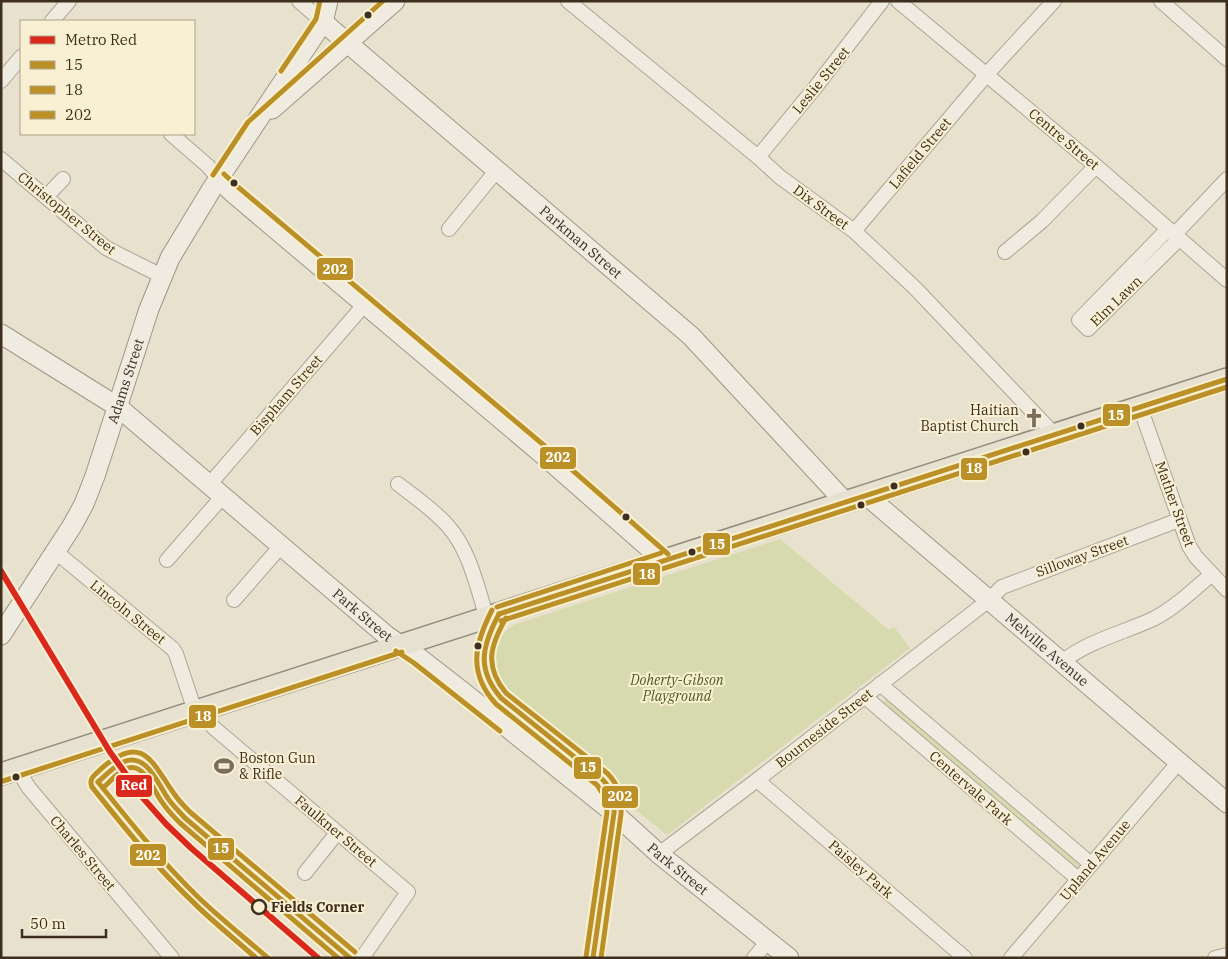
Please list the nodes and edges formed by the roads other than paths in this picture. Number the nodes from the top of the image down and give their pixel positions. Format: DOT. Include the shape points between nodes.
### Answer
graph roads {
  1 [pos="69,1"];
  2 [pos="299,1"];
  3 [pos="328,1"];
  4 [pos="395,1"];
  5 [pos="568,1"];
  6 [pos="882,1"];
  7 [pos="898,1"];
  8 [pos="1054,1"];
  9 [pos="1161,1"];
  10 [pos="53,20"];
  11 [pos="322,22"];
  12 [pos="347,43"];
  13 [pos="300,57"];
  14 [pos="20,58"];
  15 [pos="1227,59"];
  16 [pos="987,74"];
  17 [pos="1,81"];
  18 [pos="253,127"];
  19 [pos="172,135"];
  20 [pos="758,157"];
  21 [pos="1,159"];
  22 [pos="1096,166"];
  23 [pos="497,170"];
  24 [pos="219,178"];
  25 [pos="63,179"];
  26 [pos="1227,179"];
  27 [pos="46,197"];
  28 [pos="449,230"];
  29 [pos="854,231"];
  30 [pos="1174,235"];
  31 [pos="1005,252"];
  32 [pos="162,276"];
  33 [pos="1227,280"];
  34 [pos="1120,288"];
  35 [pos="364,306"];
  36 [pos="1,334"];
  37 [pos="1227,379"];
  38 [pos="118,407"];
  39 [pos="1140,407"];
  40 [pos="1055,435"];
  41 [pos="398,484"];
  42 [pos="216,490"];
  43 [pos="866,495"];
  44 [pos="845,502"];
  45 [pos="1180,520"];
  46 [pos="281,546"];
  47 [pos="56,552"];
  48 [pos="167,560"];
  49 [pos="663,560"];
  50 [pos="1212,574"];
  51 [pos="1227,590"];
  52 [pos="234,600"];
  53 [pos="989,600"];
  54 [pos="487,618"];
  55 [pos="1,635"];
  56 [pos="400,645"];
  57 [pos="1062,662"];
  58 [pos="880,684"];
  59 [pos="864,696"];
  60 [pos="198,710"];
  61 [pos="1178,762"];
  62 [pos="9,771"];
  63 [pos="757,780"];
  64 [pos="1227,803"];
  65 [pos="614,813"];
  66 [pos="338,833"];
  67 [pos="659,854"];
  68 [pos="1092,864"];
  69 [pos="305,873"];
  70 [pos="1078,879"];
  71 [pos="768,941"];
  72 [pos="1227,955"];
  73 [pos="172,958"];
  74 [pos="362,958"];
  75 [pos="593,958"];
  76 [pos="754,958"];
  77 [pos="789,958"];
  78 [pos="966,958"];
  79 [pos="1011,958"];
  80 [pos="1215,958"];
  1 -- 10 [label="street"];
  2 -- 11 [label="street, Parkman Street"];
  3 -- 11 [label="street, Adams Street"];
  4 -- 12 [label="street, Adams Street"];
  5 -- 20 [label="street, Dix Street"];
  6 -- 20 [label="street, Leslie Street"];
  7 -- 16 [label="street, Centre Street"];
  8 -- 16 [label="street, Lafield Street"];
  9 -- 15 [label="street"];
  11 -- 12 [label="street, Parkman Street"];
  11 -- 13 [label="street, Adams Street"];
  12 -- 13 [label="street, Adams Street" via="324,45"];
  12 -- 18 [label="street, Adams Street"];
  12 -- 23 [label="street, Parkman Street"];
  13 -- 18 [label="street, Adams Street"];
  14 -- 17 [label="street"];
  16 -- 22 [label="street, Centre Street"];
  16 -- 29 [label="street, Lafield Street"];
  18 -- 24 [label="street, Adams Street"];
  19 -- 24 [label="street"];
  20 -- 29 [label="street, Dix Street"];
  21 -- 27 [label="street, Christopher Street"];
  22 -- 30 [label="street, Centre Street"];
  22 -- 31 [label="street" via="1042,221"];
  23 -- 28 [label="street"];
  23 -- 44 [label="street, Parkman Street" via="696,341"];
  24 -- 32 [label="street, Adams Street"];
  24 -- 35 [label="street"];
  25 -- 27 [label="street"];
  26 -- 30 [label="street, Elm Lawn"];
  27 -- 32 [label="street, Christopher Street" via="106,248"];
  29 -- 40 [label="street, Dix Street" via="915,288"];
  30 -- 33 [label="street, Centre Street"];
  30 -- 34 [label="street, Elm Lawn"];
  32 -- 38 [label="street, Adams Street"];
  35 -- 42 [label="street, Bispham Street"];
  35 -- 49 [label="street" via="541,453"];
  36 -- 38 [label="street, Park Street"];
  37 -- 39 [label="main road"];
  38 -- 42 [label="street, Park Street"];
  38 -- 47 [label="street, Adams Street" via="88,495"];
  39 -- 40 [label="main road"];
  39 -- 45 [label="street, Mather Street"];
  40 -- 43 [label="main road"];
  41 -- 54 [label="street" via="448,526 459,542"];
  42 -- 46 [label="street, Park Street"];
  42 -- 48 [label="street, Bispham Street"];
  43 -- 44 [label="main road"];
  43 -- 53 [label="street, Melville Avenue"];
  44 -- 49 [label="main road"];
  45 -- 50 [label="street, Mather Street" via="1191,550"];
  45 -- 53 [label="street, Silloway Street" via="1010,583"];
  46 -- 52 [label="street"];
  46 -- 56 [label="street, Park Street"];
  47 -- 55 [label="street, Adams Street"];
  47 -- 60 [label="street, Lincoln Street" via="173,649 190,700"];
  49 -- 54 [label="main road"];
  50 -- 51 [label="street, Mather Street"];
  50 -- 57 [label="street" via="1153,619 1086,647"];
  53 -- 57 [label="street, Melville Avenue"];
  53 -- 58 [label="street, Bourneside Street"];
  54 -- 56 [label="main road"];
  56 -- 60 [label="main road"];
  56 -- 65 [label="street, Park Street"];
  57 -- 61 [label="street, Melville Avenue"];
  58 -- 59 [label="street, Bourneside Street"];
  58 -- 68 [label="street, Centervale Park"];
  59 -- 63 [label="street, Bourneside Street"];
  59 -- 70 [label="street, Centervale Park"];
  60 -- 62 [label="main road"];
  60 -- 66 [label="street, Faulkner Street" via="214,728"];
  61 -- 64 [label="street, Melville Avenue"];
  61 -- 68 [label="street, Upland Avenue"];
  62 -- 73 [label="street, Charles Street" via="29,788"];
  63 -- 67 [label="street, Bourneside Street"];
  63 -- 78 [label="street, Paisley Park"];
  65 -- 67 [label="street, Park Street"];
  65 -- 75 [label="street"];
  66 -- 69 [label="street"];
  66 -- 74 [label="street, Faulkner Street" via="408,892"];
  67 -- 71 [label="street, Park Street"];
  68 -- 70 [label="street, Upland Avenue"];
  70 -- 79 [label="street, Upland Avenue"];
  71 -- 76 [label="street"];
  71 -- 77 [label="street, Park Street"];
  72 -- 80 [label="street"];
}
